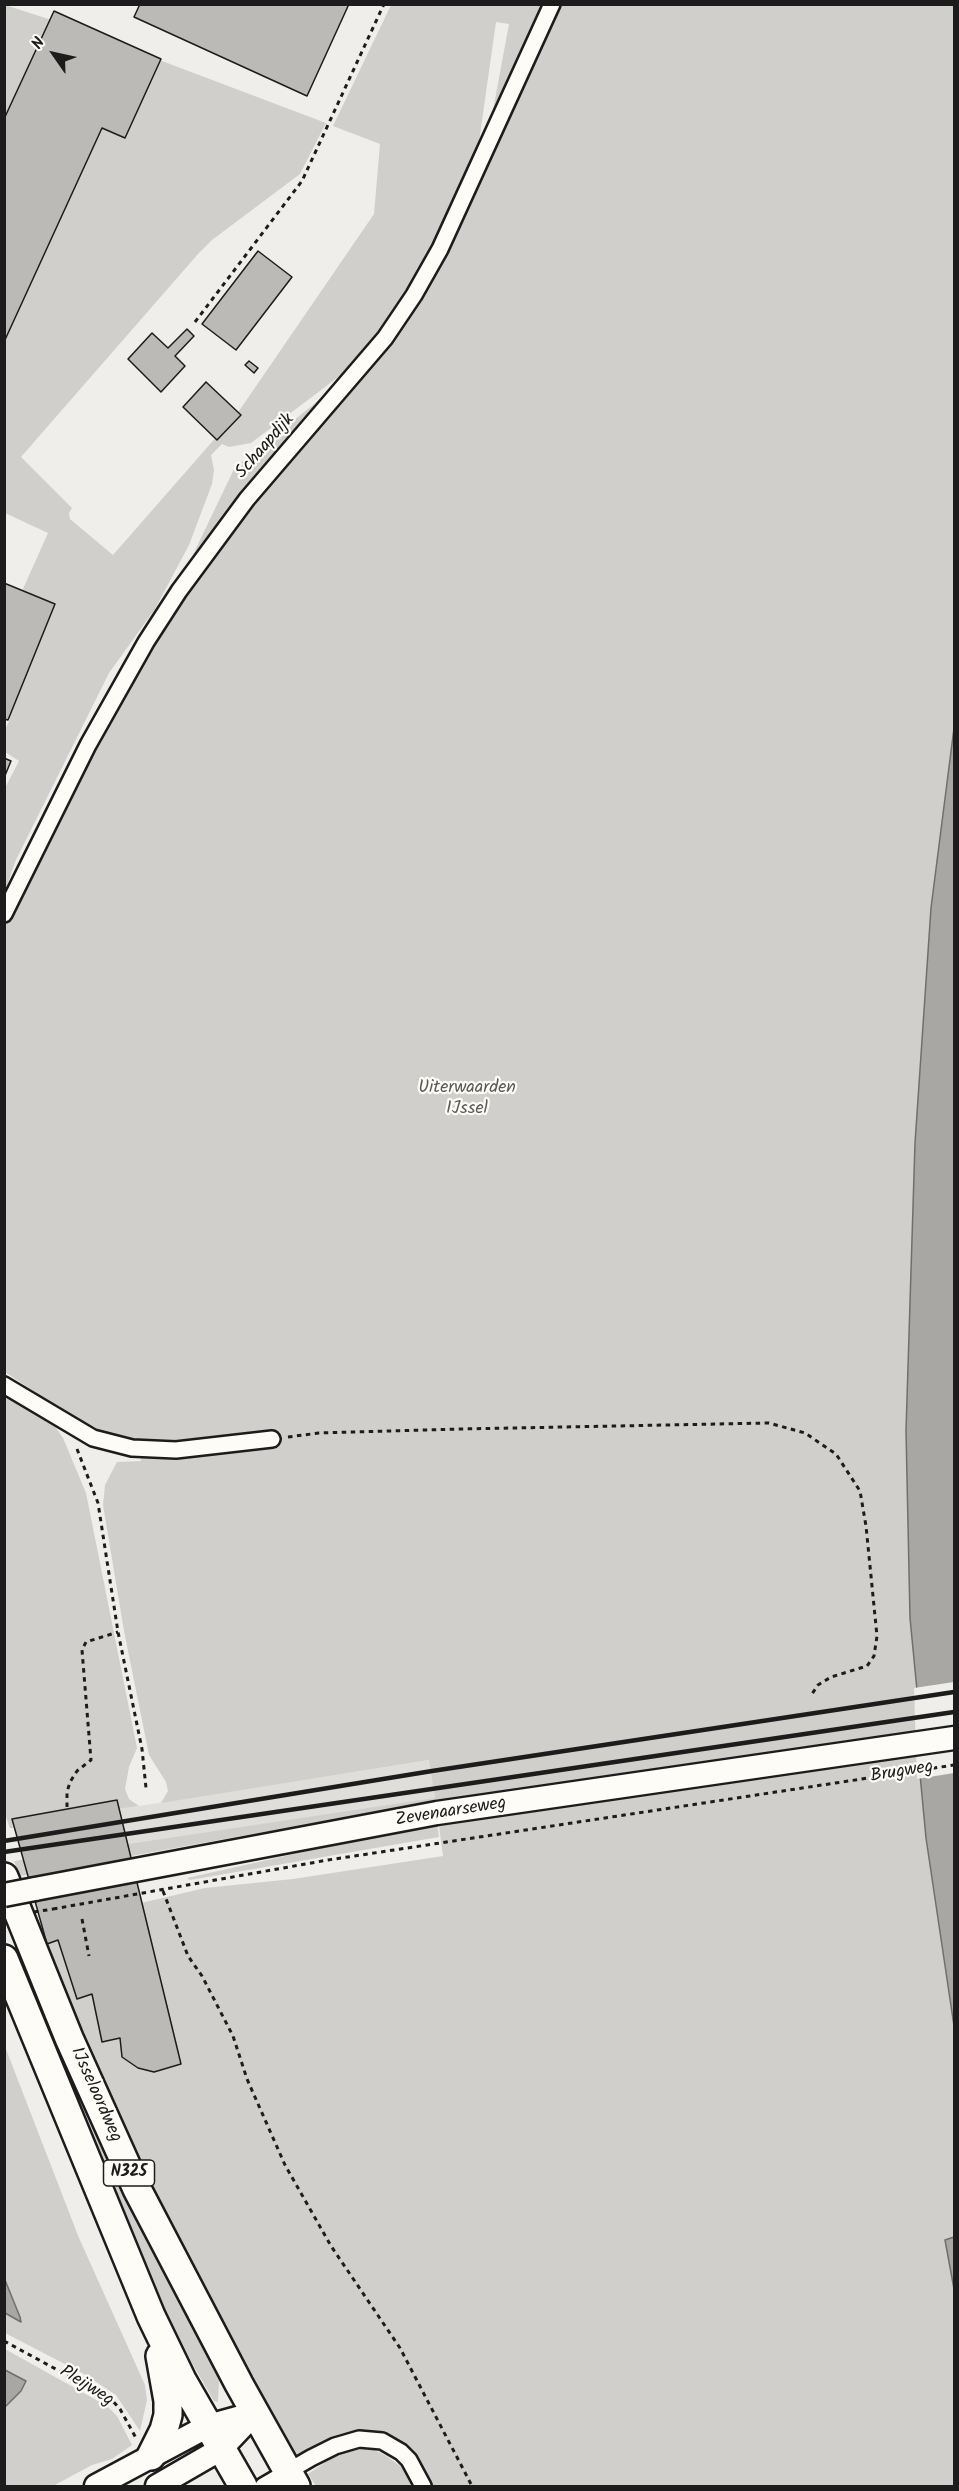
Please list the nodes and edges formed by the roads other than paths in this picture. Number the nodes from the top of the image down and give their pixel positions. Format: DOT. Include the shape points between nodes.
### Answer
graph roads {
  1 [pos="552,4"];
  2 [pos="4,914"];
  3 [pos="4,1385"];
  4 [pos="272,1438"];
  5 [pos="954,1738"];
  6 [pos="899,1747"];
  7 [pos="4,1877"];
  8 [pos="4,1894"];
  9 [pos="4,1959"];
  10 [pos="151,2316"];
  11 [pos="261,2424"];
  12 [pos="214,2437"];
  13 [pos="150,2457"];
  14 [pos="292,2479"];
  15 [pos="96,2487"];
  16 [pos="157,2487"];
  17 [pos="243,2487"];
  18 [pos="263,2487"];
  19 [pos="423,2487"];
  1 -- 2 [label="street, Schaapdijk" via="440,249 414,295 385,338 247,499 179,591 91,739"];
  3 -- 4 [label="street" via="93,1438 132,1448 176,1450"];
  5 -- 6 [label="main road, Brugweg"];
  6 -- 8 [label="main road, Zevenaarseweg, bridge" via="437,1814"];
  7 -- 11 [label="highway, IJsseloordweg / N325" via="69,2038 136,2188"];
  9 -- 10 [label="highway, IJsseloordweg / N325"];
  10 -- 12 [label="highway, IJsseloordweg / N325"];
  10 -- 13 [label="highway" via="168,2401 164,2430"];
  11 -- 12 [label="main road"];
  11 -- 14 [label="highway, N325"];
  12 -- 13 [label="main road"];
  12 -- 16 [label="main road"];
  12 -- 17 [label="highway, N325"];
  13 -- 15 [label="main road"];
  14 -- 18 [label="street"];
  14 -- 19 [label="street" via="335,2446 359,2439 382,2441 401,2452"];
}
